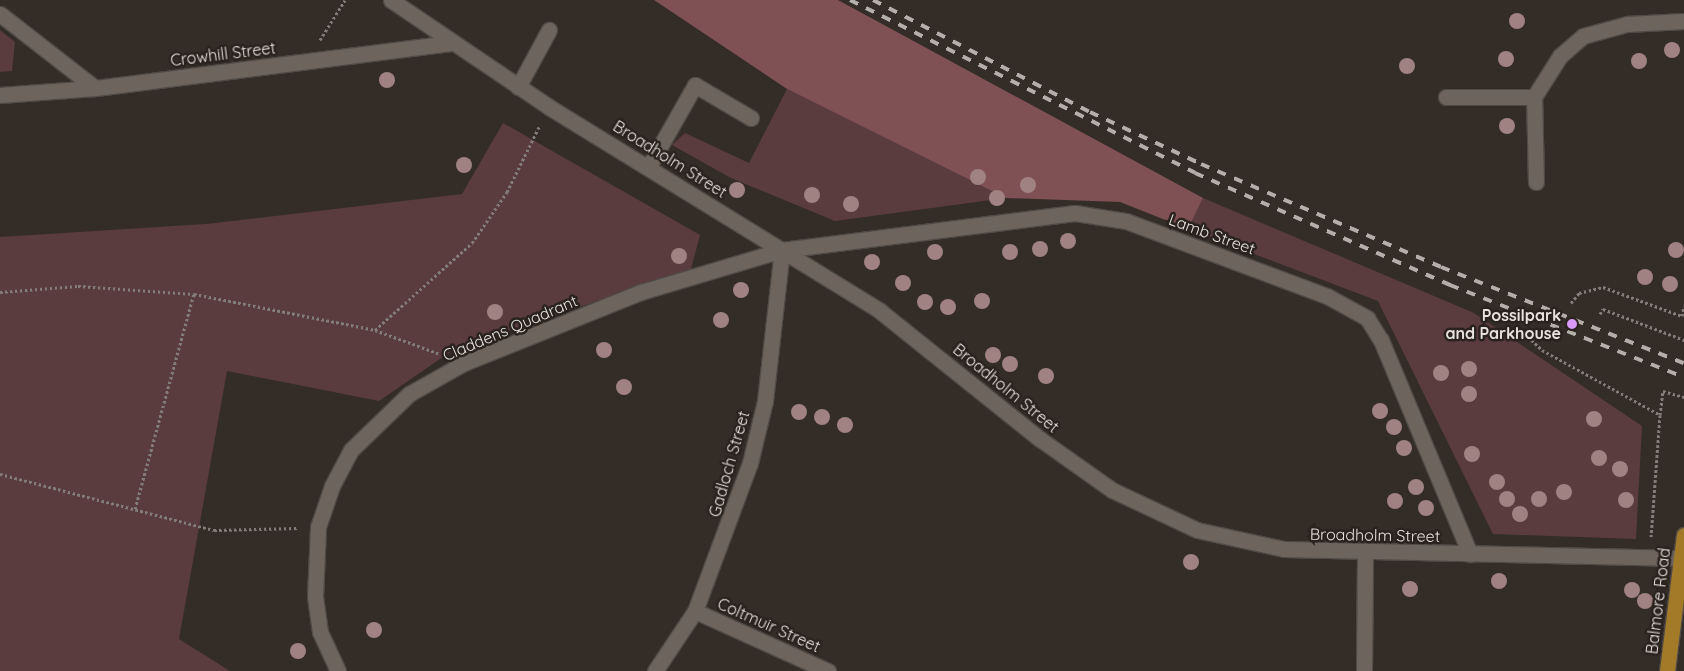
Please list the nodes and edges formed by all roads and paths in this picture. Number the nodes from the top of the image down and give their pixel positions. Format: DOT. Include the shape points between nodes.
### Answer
graph roads {
  1 [pos="345,0"];
  2 [pos="391,0"];
  3 [pos="0,14"];
  4 [pos="1684,21"];
  5 [pos="549,30"];
  6 [pos="451,43"];
  7 [pos="306,61"];
  8 [pos="518,87"];
  9 [pos="95,88"];
  10 [pos="0,95"];
  11 [pos="1446,97"];
  12 [pos="1534,97"];
  13 [pos="549,107"];
  14 [pos="752,118"];
  15 [pos="649,166"];
  16 [pos="1536,182"];
  17 [pos="782,250"];
  18 [pos="0,292"];
  19 [pos="194,294"];
  20 [pos="1571,303"];
  21 [pos="1684,306"];
  22 [pos="1600,314"];
  23 [pos="375,330"];
  24 [pos="1524,332"];
  25 [pos="1684,340"];
  26 [pos="464,363"];
  27 [pos="1684,397"];
  28 [pos="1660,414"];
  29 [pos="0,474"];
  30 [pos="135,509"];
  31 [pos="318,527"];
  32 [pos="1684,535"];
  33 [pos="1365,554"];
  34 [pos="1470,554"];
  35 [pos="1649,555"];
  36 [pos="1680,558"];
  37 [pos="695,611"];
  38 [pos="338,671"];
  39 [pos="655,671"];
  40 [pos="828,671"];
  41 [pos="1364,671"];
  42 [pos="1667,671"];
  1 -- 7 [label="path"];
  2 -- 6 [label="street, Broadholm Street"];
  3 -- 9 [label="street"];
  4 -- 12 [label="street" via="1627,24 1583,36 1560,56"];
  5 -- 8 [label="street"];
  6 -- 7 [label="street, Crowhill Street"];
  6 -- 8 [label="street, Broadholm Street"];
  7 -- 9 [label="street, Crowhill Street"];
  8 -- 13 [label="street, Broadholm Street"];
  9 -- 10 [label="street, Crowhill Street"];
  11 -- 12 [label="street"];
  12 -- 16 [label="street"];
  13 -- 15 [label="street, Broadholm Street"];
  13 -- 23 [label="path" via="508,192 472,243"];
  14 -- 15 [label="street" via="696,84"];
  15 -- 17 [label="street, Broadholm Street"];
  17 -- 26 [label="street, Claddens Quadrant" via="641,292"];
  17 -- 33 [label="street, Broadholm Street" via="916,337 1040,439 1112,490 1196,530 1284,549"];
  17 -- 34 [label="street, Lamb Street" via="1075,213 1126,221 1327,296 1367,318 1381,340"];
  17 -- 37 [label="street, Gadloch Street" via="773,345 758,428 728,530"];
  18 -- 19 [label="path" via="78,286"];
  19 -- 23 [label="path"];
  19 -- 30 [label="path"];
  20 -- 21 [label="path" via="1579,293 1602,287 1682,316"];
  22 -- 25 [label="path" via="1603,309"];
  23 -- 26 [label="path"];
  24 -- 28 [label="path" via="1542,350"];
  26 -- 31 [label="street, Claddens Quadrant" via="409,394 352,450 332,486"];
  27 -- 28 [label="path" via="1662,391"];
  28 -- 35 [label="path"];
  29 -- 30 [label="path"];
  30 -- 31 [label="path" via="214,530"];
  31 -- 38 [label="street, Claddens Quadrant" via="315,597 320,632"];
  32 -- 36 [label="main road, Balmore Road"];
  33 -- 34 [label="street, Broadholm Street"];
  33 -- 41 [label="street"];
  34 -- 35 [label="street, Broadholm Street"];
  35 -- 36 [label="street, Broadholm Street"];
  36 -- 42 [label="main road, Balmore Road"];
  37 -- 39 [label="street, Gadloch Street"];
  37 -- 40 [label="street, Coltmuir Street"];
}
